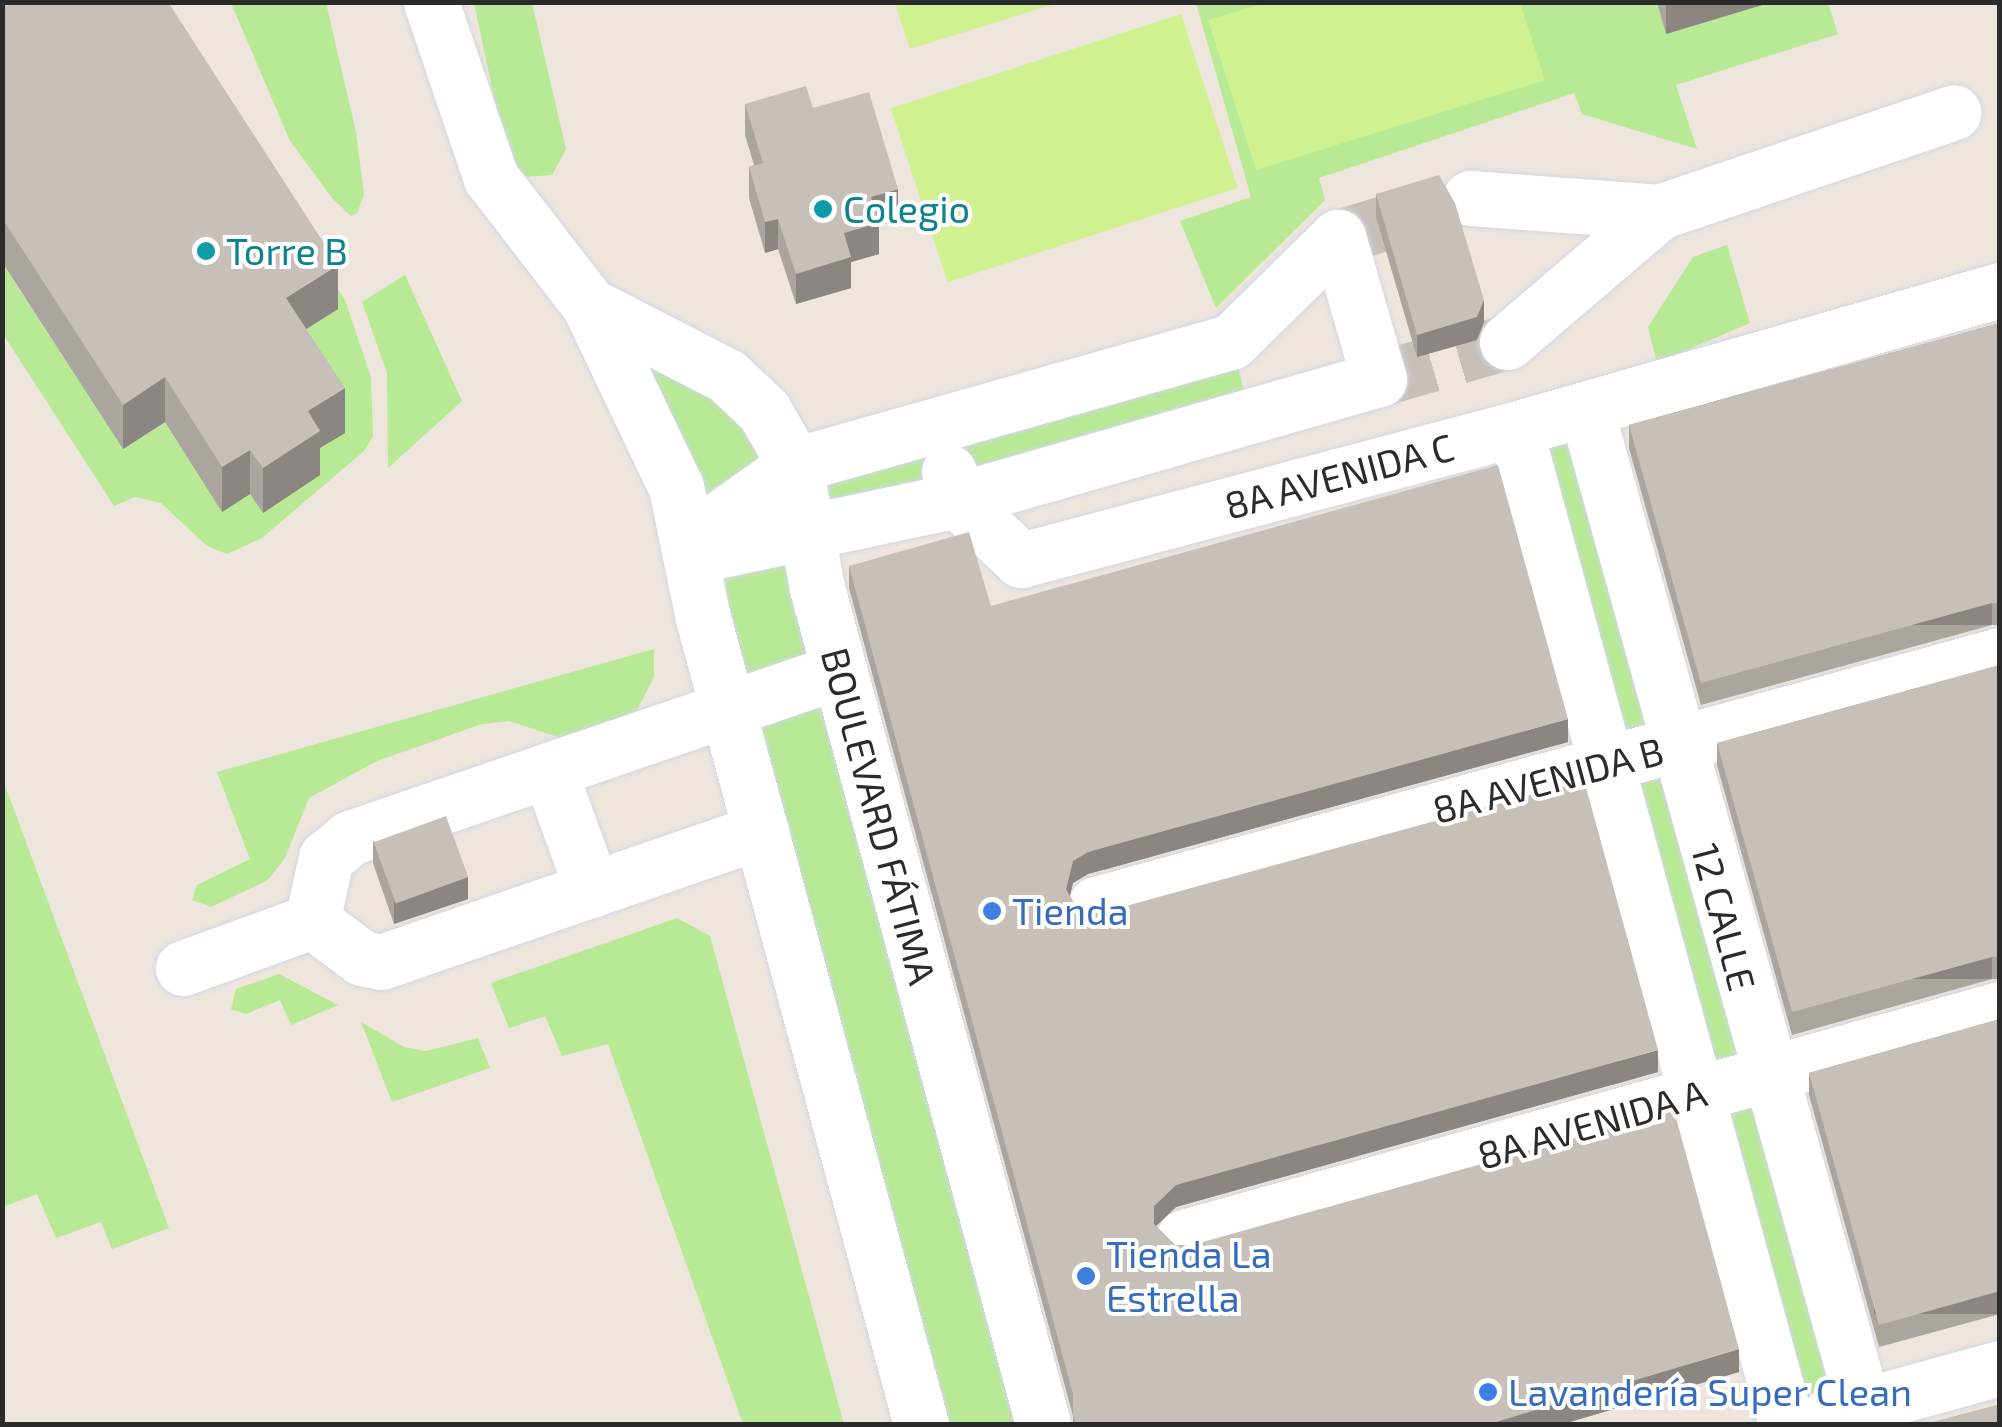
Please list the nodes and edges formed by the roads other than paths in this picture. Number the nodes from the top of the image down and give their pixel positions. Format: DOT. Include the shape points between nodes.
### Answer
graph roads {
  1 [pos="431,2"];
  2 [pos="1954,112"];
  3 [pos="1470,198"];
  4 [pos="1659,212"];
  5 [pos="2000,290"];
  6 [pos="589,306"];
  7 [pos="1231,342"];
  8 [pos="1507,342"];
  9 [pos="1586,409"];
  10 [pos="1251,416"];
  11 [pos="935,426"];
  12 [pos="1515,429"];
  13 [pos="794,465"];
  14 [pos="958,500"];
  15 [pos="807,532"];
  16 [pos="692,548"];
  17 [pos="2000,655"];
  18 [pos="839,671"];
  19 [pos="728,711"];
  20 [pos="1675,746"];
  21 [pos="1607,764"];
  22 [pos="549,770"];
  23 [pos="760,831"];
  24 [pos="592,888"];
  25 [pos="1096,904"];
  26 [pos="312,920"];
  27 [pos="184,968"];
  28 [pos="2000,1009"];
  29 [pos="1765,1074"];
  30 [pos="1697,1095"];
  31 [pos="1184,1237"];
  32 [pos="2000,1368"];
  33 [pos="1862,1412"];
  34 [pos="921,1424"];
  35 [pos="1043,1424"];
  36 [pos="1786,1424"];
  37 [pos="1797,1424"];
  1 -- 6 [label="street, BOULEVARD FÁTIMA" via="491,178"];
  2 -- 4 [label="street"];
  3 -- 4 [label="street"];
  4 -- 8 [label="street"];
  5 -- 9 [label="street, 8A AVENIDA C"];
  6 -- 13 [label="street, BOULEVARD FÁTIMA" via="728,376 776,426"];
  6 -- 16 [label="street, BOULEVARD FÁTIMA" via="676,487"];
  7 -- 10 [label="street"];
  7 -- 10 [label="street" via="1338,237 1379,379"];
  7 -- 11 [label="street"];
  9 -- 12 [label="street, 8A AVENIDA C"];
  9 -- 20 [label="street, 12 CALLE"];
  10 -- 14 [label="street"];
  11 -- 13 [label="street"];
  11 -- 14 [label="street"];
  12 -- 14 [label="street, 8A AVENIDA C" via="1022,560"];
  12 -- 21 [label="street, 12 CALLE"];
  13 -- 15 [label="street, BOULEVARD FÁTIMA"];
  13 -- 16 [label="street"];
  14 -- 15 [label="street"];
  15 -- 16 [label="street"];
  15 -- 18 [label="street, BOULEVARD FÁTIMA"];
  16 -- 19 [label="street, BOULEVARD FÁTIMA"];
  17 -- 20 [label="street, 8A AVENIDA B"];
  18 -- 19 [label="street"];
  18 -- 35 [label="street, BOULEVARD FÁTIMA"];
  19 -- 22 [label="street"];
  19 -- 23 [label="street, BOULEVARD FÁTIMA"];
  20 -- 21 [label="street, 8A AVENIDA B"];
  20 -- 29 [label="street, 12 CALLE"];
  21 -- 25 [label="street, 8A AVENIDA B"];
  21 -- 30 [label="street, 12 CALLE"];
  22 -- 24 [label="street"];
  22 -- 26 [label="street" via="340,842 322,868"];
  23 -- 24 [label="street"];
  23 -- 34 [label="street, BOULEVARD FÁTIMA"];
  24 -- 26 [label="street" via="381,962 362,958"];
  26 -- 27 [label="street"];
  28 -- 29 [label="street, 8A AVENIDA A"];
  29 -- 30 [label="street, 8A AVENIDA A"];
  29 -- 33 [label="street, 12 CALLE"];
  30 -- 31 [label="street, 8A AVENIDA A"];
  30 -- 36 [label="street, 12 CALLE"];
  32 -- 33 [label="street"];
  33 -- 37 [label="street"];
}
